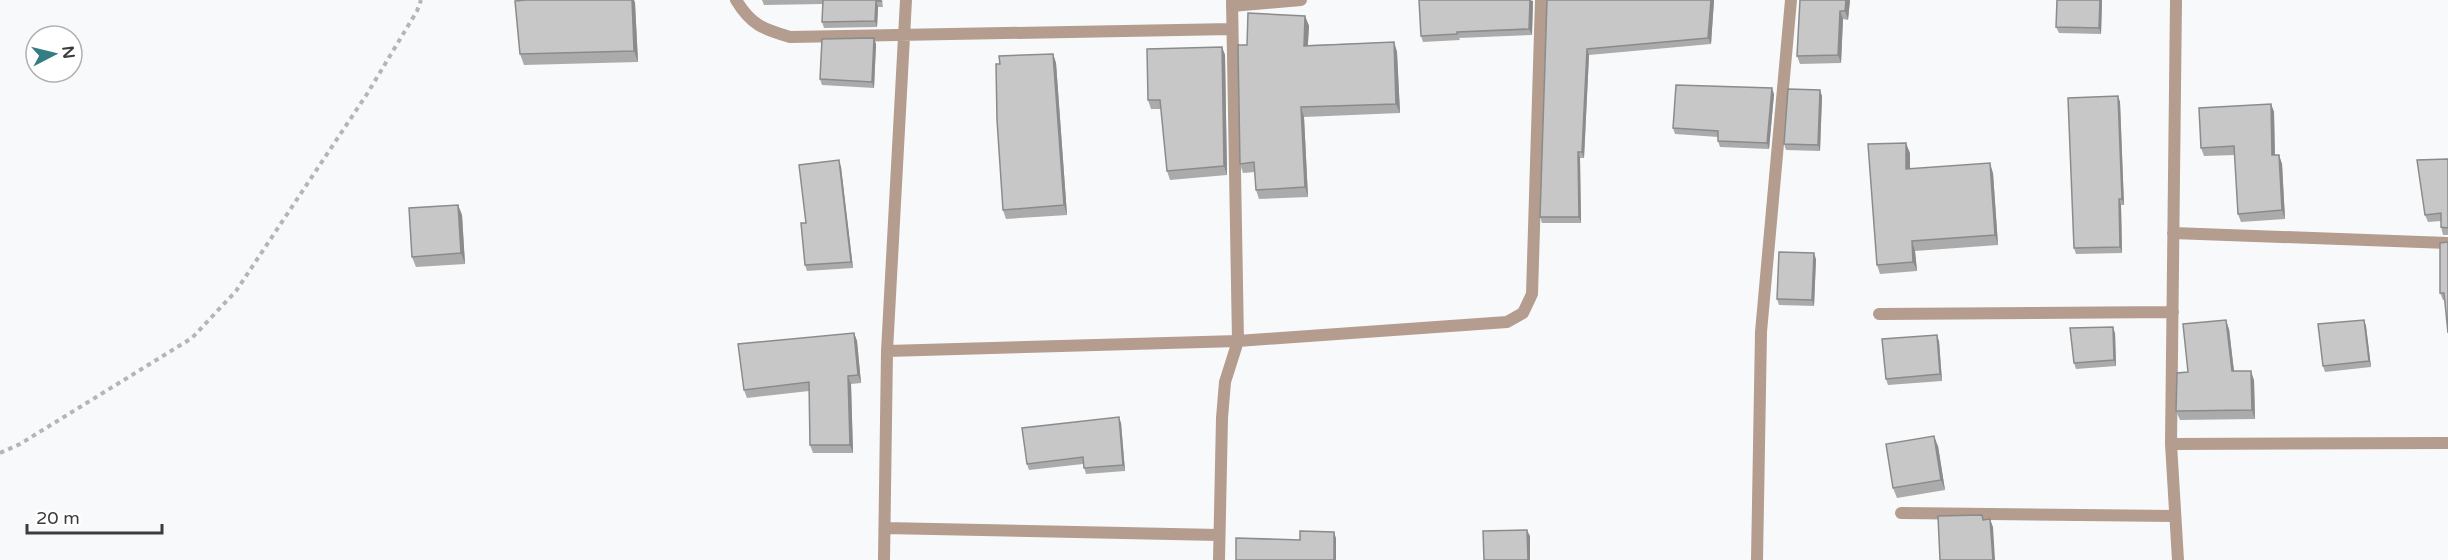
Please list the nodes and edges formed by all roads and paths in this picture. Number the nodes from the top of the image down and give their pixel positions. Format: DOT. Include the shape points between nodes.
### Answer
graph roads {
  1 [pos="421,0"];
  2 [pos="736,0"];
  3 [pos="906,0"];
  4 [pos="1301,0"];
  5 [pos="1542,0"];
  6 [pos="1791,0"];
  7 [pos="2176,0"];
  8 [pos="1232,3"];
  9 [pos="1232,29"];
  10 [pos="904,35"];
  11 [pos="2173,233"];
  12 [pos="2448,243"];
  13 [pos="2172,312"];
  14 [pos="1879,314"];
  15 [pos="1238,341"];
  16 [pos="887,351"];
  17 [pos="2448,443"];
  18 [pos="2171,444"];
  19 [pos="0,453"];
  20 [pos="1901,513"];
  21 [pos="2175,516"];
  22 [pos="885,528"];
  23 [pos="1219,535"];
  24 [pos="884,560"];
  25 [pos="1219,560"];
  26 [pos="1757,560"];
  27 [pos="2178,560"];
  1 -- 19 [label="path" via="367,94 229,299 192,338"];
  2 -- 10 [label="street" via="759,27 789,37"];
  3 -- 10 [label="street"];
  4 -- 8 [label="street"];
  5 -- 15 [label="street" via="1532,294 1523,313 1507,322"];
  6 -- 26 [label="street" via="1761,332"];
  7 -- 11 [label="street"];
  8 -- 9 [label="street"];
  9 -- 10 [label="street"];
  9 -- 15 [label="street"];
  10 -- 16 [label="street"];
  11 -- 12 [label="street"];
  11 -- 13 [label="street"];
  13 -- 14 [label="street"];
  13 -- 18 [label="street"];
  15 -- 16 [label="street"];
  15 -- 23 [label="street" via="1225,382"];
  16 -- 22 [label="street"];
  17 -- 18 [label="street"];
  18 -- 21 [label="street"];
  20 -- 21 [label="street"];
  21 -- 27 [label="street"];
  22 -- 23 [label="street"];
  22 -- 24 [label="street"];
  23 -- 25 [label="street"];
}
